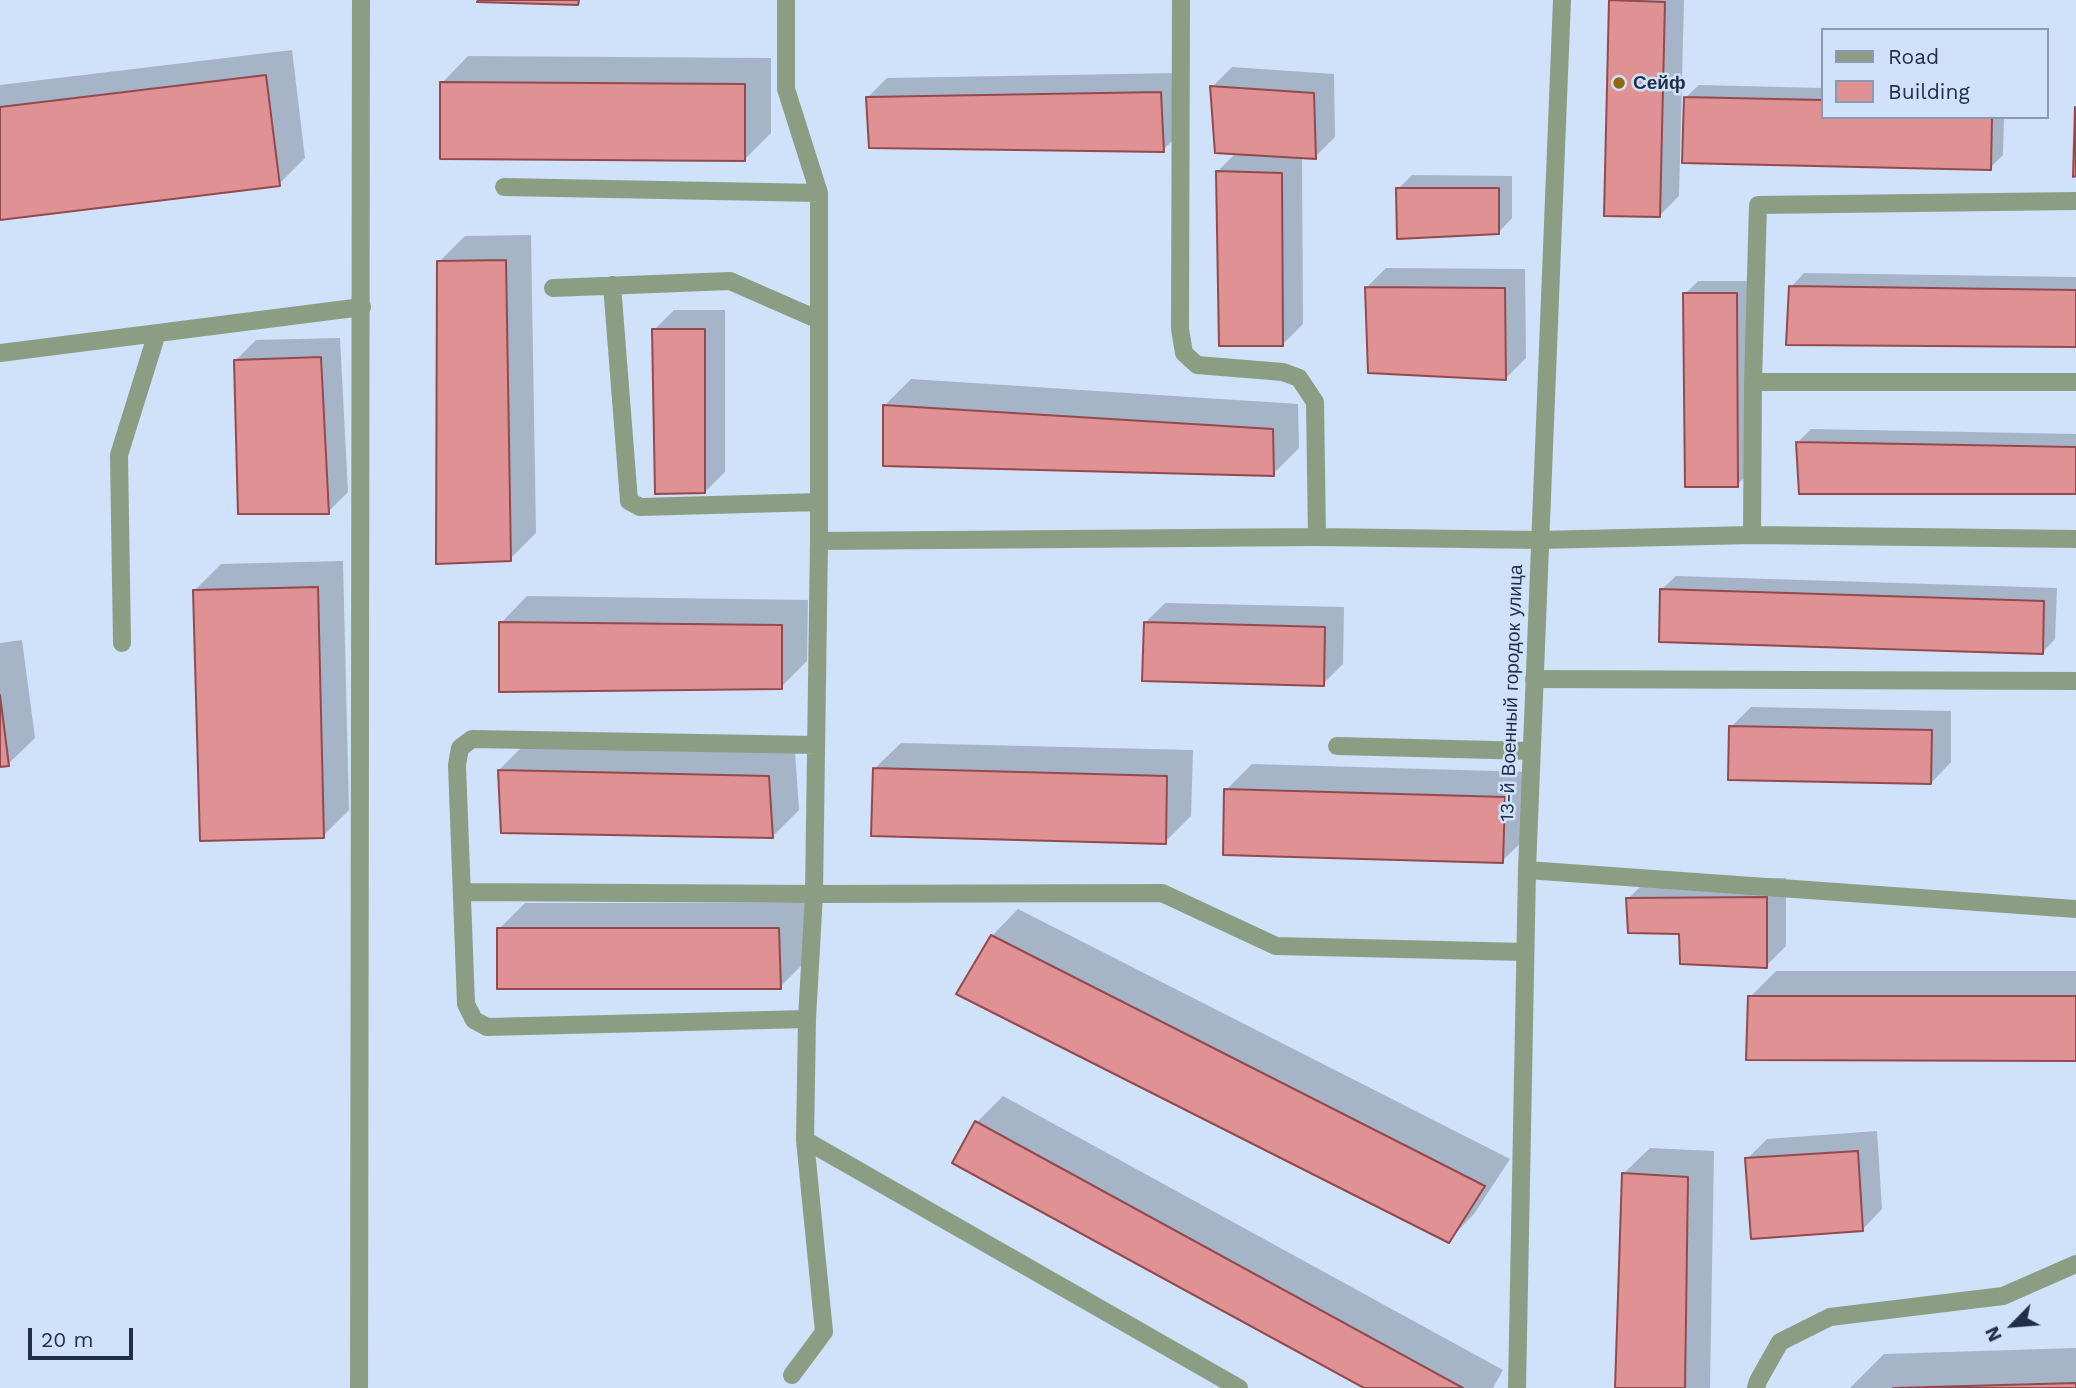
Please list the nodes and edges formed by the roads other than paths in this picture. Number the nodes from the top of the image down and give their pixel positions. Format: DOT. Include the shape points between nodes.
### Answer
graph roads {
  1 [pos="361,0"];
  2 [pos="786,0"];
  3 [pos="1181,0"];
  4 [pos="1562,0"];
  5 [pos="504,187"];
  6 [pos="819,193"];
  7 [pos="2076,201"];
  8 [pos="612,285"];
  9 [pos="553,288"];
  10 [pos="362,307"];
  11 [pos="819,320"];
  12 [pos="158,333"];
  13 [pos="0,353"];
  14 [pos="1753,382"];
  15 [pos="2076,382"];
  16 [pos="819,502"];
  17 [pos="1752,535"];
  18 [pos="1317,537"];
  19 [pos="2076,539"];
  20 [pos="1539,540"];
  21 [pos="819,541"];
  22 [pos="122,643"];
  23 [pos="1534,679"];
  24 [pos="2076,681"];
  25 [pos="816,745"];
  26 [pos="1337,746"];
  27 [pos="1531,751"];
  28 [pos="1527,870"];
  29 [pos="462,892"];
  30 [pos="814,894"];
  31 [pos="2076,909"];
  32 [pos="1525,952"];
  33 [pos="807,1019"];
  34 [pos="805,1140"];
  35 [pos="2076,1264"];
  36 [pos="792,1375"];
  37 [pos="359,1388"];
  38 [pos="1239,1388"];
  39 [pos="1517,1388"];
  40 [pos="1756,1388"];
  1 -- 10 [label="street"];
  2 -- 6 [label="street" via="786,89"];
  3 -- 18 [label="street" via="1180,329 1184,353 1197,365 1283,372 1299,378 1315,402"];
  4 -- 20 [label="street, 13-й Военный городок улица"];
  5 -- 6 [label="street"];
  6 -- 11 [label="street"];
  7 -- 14 [label="street" via="1758,205"];
  8 -- 9 [label="street"];
  8 -- 11 [label="street" via="730,281"];
  8 -- 16 [label="street" via="629,500 640,507"];
  10 -- 12 [label="street"];
  10 -- 37 [label="street"];
  11 -- 16 [label="street"];
  12 -- 13 [label="street"];
  12 -- 22 [label="street" via="119,456"];
  14 -- 15 [label="street"];
  14 -- 17 [label="street"];
  16 -- 21 [label="street"];
  17 -- 19 [label="street"];
  17 -- 20 [label="street"];
  18 -- 20 [label="street"];
  18 -- 21 [label="street"];
  20 -- 23 [label="street, 13-й Военный городок улица"];
  21 -- 25 [label="street"];
  23 -- 24 [label="street"];
  23 -- 27 [label="street, 13-й Военный городок улица"];
  25 -- 29 [label="street" via="472,739 460,748 457,765"];
  25 -- 30 [label="street"];
  26 -- 27 [label="street"];
  27 -- 28 [label="street, 13-й Военный городок улица"];
  28 -- 31 [label="street"];
  28 -- 32 [label="street, 13-й Военный городок улица"];
  29 -- 30 [label="street"];
  29 -- 33 [label="street" via="466,1004 474,1020 488,1027"];
  30 -- 32 [label="street" via="1162,892 1276,946"];
  30 -- 33 [label="street"];
  32 -- 39 [label="street, 13-й Военный городок улица"];
  33 -- 34 [label="street"];
  34 -- 36 [label="street" via="824,1332"];
  34 -- 38 [label="street"];
  35 -- 40 [label="street" via="2003,1296 1830,1317 1780,1342"];
}
